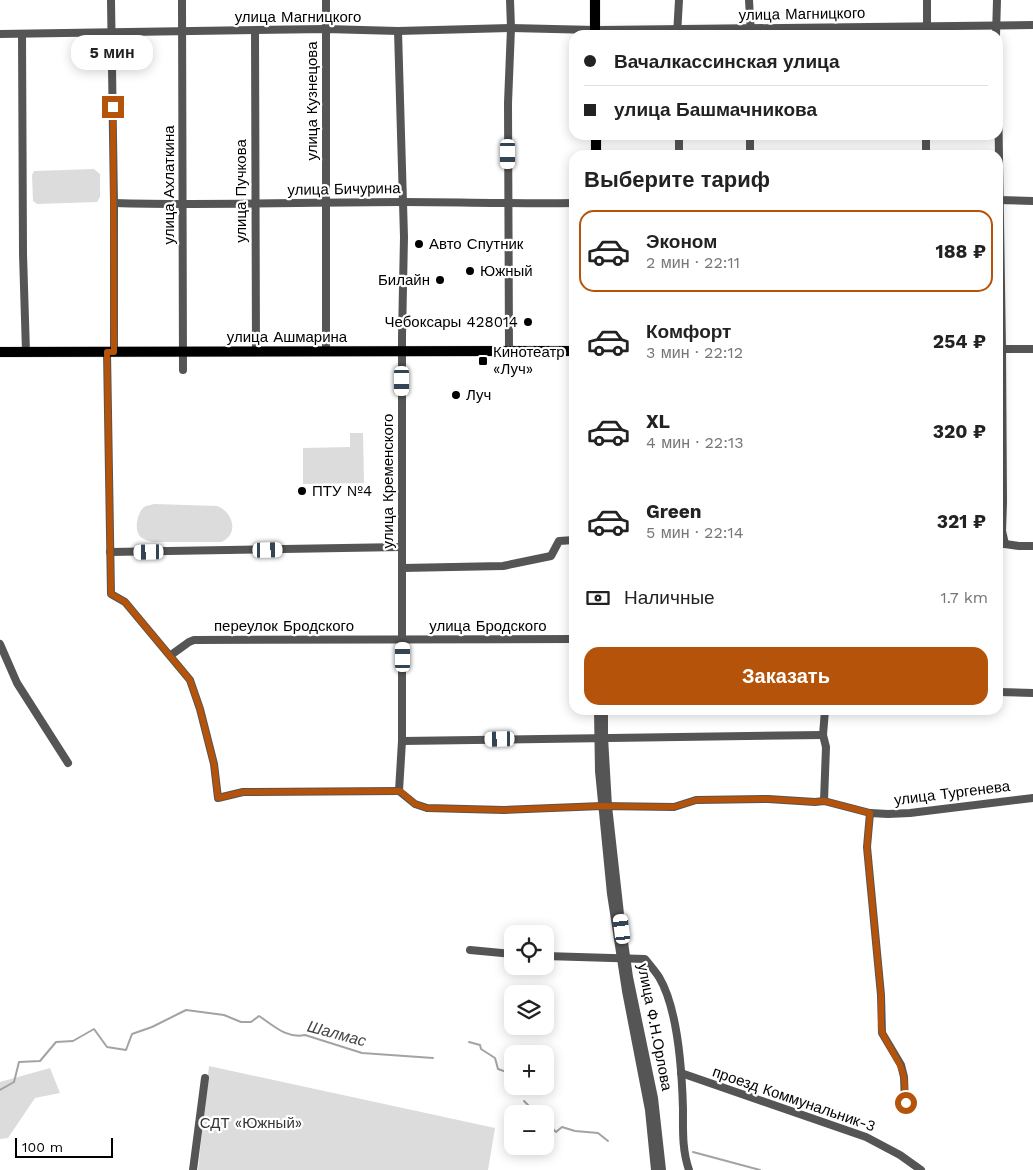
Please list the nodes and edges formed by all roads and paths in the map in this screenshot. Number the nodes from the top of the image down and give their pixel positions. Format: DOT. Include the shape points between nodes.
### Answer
graph roads {
  1 [pos="111,0"];
  2 [pos="182,0"];
  3 [pos="326,0"];
  4 [pos="510,0"];
  5 [pos="595,0"];
  6 [pos="601,0"];
  7 [pos="679,0"];
  8 [pos="750,0"];
  9 [pos="927,0"];
  10 [pos="997,0"];
  11 [pos="1033,25"];
  12 [pos="927,26"];
  13 [pos="996,26"];
  14 [pos="511,28"];
  15 [pos="326,29"];
  16 [pos="254,30"];
  17 [pos="598,30"];
  18 [pos="598,30"];
  19 [pos="677,30"];
  20 [pos="751,30"];
  21 [pos="810,30"];
  22 [pos="927,30"];
  23 [pos="996,30"];
  24 [pos="182,31"];
  25 [pos="398,31"];
  26 [pos="569,31"];
  27 [pos="112,32"];
  28 [pos="0,34"];
  29 [pos="22,34"];
  30 [pos="1003,200"];
  31 [pos="1033,201"];
  32 [pos="402,202"];
  33 [pos="114,203"];
  34 [pos="569,203"];
  35 [pos="255,204"];
  36 [pos="326,204"];
  37 [pos="508,204"];
  38 [pos="183,205"];
  39 [pos="1003,349"];
  40 [pos="1033,349"];
  41 [pos="402,351"];
  42 [pos="509,351"];
  43 [pos="569,351"];
  44 [pos="0,352"];
  45 [pos="26,352"];
  46 [pos="111,352"];
  47 [pos="183,352"];
  48 [pos="256,352"];
  49 [pos="326,352"];
  50 [pos="183,370"];
  51 [pos="569,540"];
  52 [pos="1003,543"];
  53 [pos="1033,546"];
  54 [pos="402,547"];
  55 [pos="110,552"];
  56 [pos="402,568"];
  57 [pos="569,639"];
  58 [pos="403,640"];
  59 [pos="0,644"];
  60 [pos="171,656"];
  61 [pos="1003,692"];
  62 [pos="1033,693"];
  63 [pos="599,715"];
  64 [pos="603,715"];
  65 [pos="825,715"];
  66 [pos="823,735"];
  67 [pos="601,737"];
  68 [pos="402,741"];
  69 [pos="68,763"];
  70 [pos="400,791"];
  71 [pos="1033,798"];
  72 [pos="824,801"];
  73 [pos="605,806"];
  74 [pos="870,813"];
  75 [pos="470,950"];
  76 [pos="504,953"];
  77 [pos="554,956"];
  78 [pos="623,959"];
  79 [pos="681,1074"];
  80 [pos="205,1078"];
  81 [pos="906,1103"];
  82 [pos="193,1170"];
  83 [pos="655,1170"];
  84 [pos="662,1170"];
  85 [pos="689,1170"];
  86 [pos="922,1170"];
  1 -- 27 [label="street"];
  2 -- 24 [label="street, улица Ахлаткина"];
  3 -- 15 [label="street, улица Кузнецова"];
  4 -- 14 [label="street"];
  5 -- 17 [label="main road"];
  6 -- 18 [label="main road"];
  7 -- 19 [label="street"];
  8 -- 20 [label="street"];
  9 -- 12 [label="street"];
  10 -- 13 [label="street"];
  11 -- 13 [label="street, улица Магницкого"];
  12 -- 13 [label="street, улица Магницкого"];
  12 -- 21 [label="street, улица Магницкого"];
  12 -- 22 [label="street"];
  13 -- 23 [label="street"];
  14 -- 25 [label="street, улица Магницкого"];
  14 -- 26 [label="street, улица Магницкого"];
  14 -- 37 [label="street"];
  15 -- 16 [label="street, улица Магницкого"];
  15 -- 25 [label="street, улица Магницкого"];
  15 -- 36 [label="street, улица Кузнецова"];
  16 -- 24 [label="street, улица Магницкого"];
  16 -- 35 [label="street, улица Пучкова"];
  24 -- 27 [label="street, улица Магницкого"];
  24 -- 38 [label="street, улица Ахлаткина"];
  25 -- 32 [label="street, улица Кременского"];
  27 -- 29 [label="street, улица Магницкого"];
  27 -- 33 [label="street"];
  28 -- 29 [label="street, улица Магницкого"];
  29 -- 45 [label="street"];
  30 -- 31 [label="street"];
  32 -- 36 [label="street, улица Бичурина"];
  32 -- 37 [label="street, улица Бичурина"];
  32 -- 41 [label="street, улица Кременского"];
  33 -- 38 [label="street, улица Бичурина"];
  33 -- 46 [label="street"];
  34 -- 37 [label="street, улица Бичурина"];
  35 -- 36 [label="street, улица Бичурина"];
  35 -- 38 [label="street, улица Бичурина"];
  35 -- 48 [label="street, улица Пучкова"];
  36 -- 49 [label="street, улица Кузнецова"];
  37 -- 42 [label="street"];
  38 -- 47 [label="street, улица Ахлаткина"];
  39 -- 40 [label="street"];
  41 -- 42 [label="main road, улица Ашмарина"];
  41 -- 49 [label="main road, улица Ашмарина"];
  41 -- 54 [label="street, улица Кременского"];
  42 -- 43 [label="main road, улица Ашмарина"];
  44 -- 45 [label="main road, улица Ашмарина"];
  45 -- 46 [label="main road, улица Ашмарина"];
  46 -- 47 [label="main road, улица Ашмарина"];
  46 -- 55 [label="street"];
  47 -- 48 [label="main road, улица Ашмарина"];
  47 -- 50 [label="street, улица Ахлаткина"];
  48 -- 49 [label="main road, улица Ашмарина"];
  51 -- 56 [label="street" via="560,541 551,556 503,566"];
  52 -- 53 [label="street"];
  54 -- 55 [label="street"];
  54 -- 56 [label="street, улица Кременского"];
  55 -- 60 [label="street" via="111,594 125,602"];
  56 -- 58 [label="street, улица Кременского"];
  57 -- 58 [label="street, улица Бродского"];
  58 -- 60 [label="street, переулок Бродского" via="194,640"];
  58 -- 68 [label="street, улица Кременского"];
  59 -- 69 [label="street" via="18,683"];
  60 -- 70 [label="street" via="190,680 200,709 214,764 218,798 243,792"];
  61 -- 62 [label="street"];
  63 -- 67 [label="street, улица Ф.Н.Орлова"];
  64 -- 67 [label="street, улица Ф.Н.Орлова"];
  65 -- 66 [label="street"];
  66 -- 67 [label="street"];
  66 -- 72 [label="street" via="826,747"];
  67 -- 68 [label="street"];
  67 -- 73 [label="street, улица Ф.Н.Орлова"];
  68 -- 70 [label="street, улица Кременского"];
  70 -- 73 [label="street, улица Тургенева" via="415,804 427,808 504,810"];
  71 -- 74 [label="street, улица Тургенева" via="910,813"];
  72 -- 73 [label="street, улица Тургенева" via="696,800 674,807"];
  72 -- 74 [label="street, улица Тургенева"];
  73 -- 78 [label="street, улица Ф.Н.Орлова" via="611,894"];
  74 -- 81 [label="street" via="867,847 882,1033 900,1065"];
  75 -- 76 [label="street"];
  77 -- 78 [label="street"];
  78 -- 79 [label="street" via="645,959 665,988 675,1026"];
  78 -- 83 [label="street, улица Ф.Н.Орлова" via="649,1110"];
  78 -- 84 [label="street, улица Ф.Н.Орлова" via="654,1098"];
  79 -- 85 [label="street" via="684,1151"];
  79 -- 86 [label="street, проезд Коммунальник-3" via="866,1136"];
  80 -- 82 [label="street"];
}
